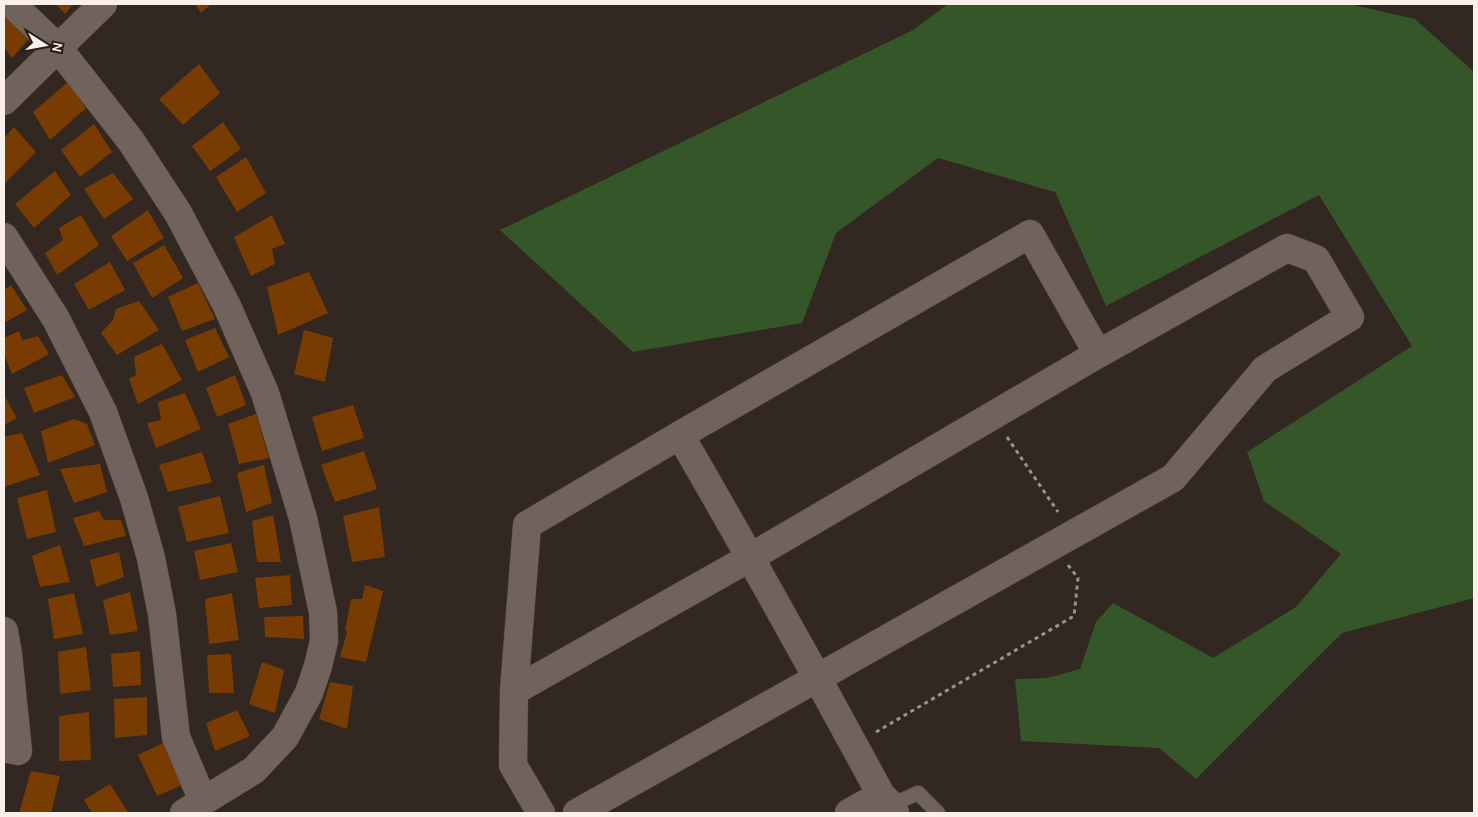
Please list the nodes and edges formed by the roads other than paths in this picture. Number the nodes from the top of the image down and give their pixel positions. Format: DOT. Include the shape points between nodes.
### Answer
graph roads {
  1 [pos="12,4"];
  2 [pos="103,4"];
  3 [pos="58,48"];
  4 [pos="4,101"];
  5 [pos="4,237"];
  6 [pos="1098,354"];
  7 [pos="680,435"];
  8 [pos="750,557"];
  9 [pos="4,631"];
  10 [pos="817,679"];
  11 [pos="514,691"];
  12 [pos="4,748"];
  13 [pos="889,804"];
  14 [pos="193,807"];
  15 [pos="541,813"];
  16 [pos="577,813"];
  17 [pos="849,813"];
  18 [pos="938,813"];
  1 -- 3 [label="street"];
  2 -- 3 [label="street"];
  3 -- 4 [label="street"];
  3 -- 14 [label="street" via="136,149 178,213 228,306 265,393 302,518 324,612 324,641 318,666 309,693 285,737 254,770"];
  5 -- 14 [label="street" via="56,319 99,404 134,498 162,614 176,738"];
  6 -- 7 [label="street" via="1030,234"];
  6 -- 8 [label="street"];
  6 -- 10 [label="street" via="1287,248 1316,259 1350,317 1264,369 1173,478"];
  7 -- 8 [label="street"];
  7 -- 11 [label="street" via="527,525"];
  8 -- 10 [label="street"];
  8 -- 11 [label="street"];
  9 -- 12 [label="street" via="18,751"];
  10 -- 13 [label="street"];
  10 -- 16 [label="street"];
  11 -- 15 [label="street" via="513,765"];
  13 -- 17 [label="street"];
  13 -- 18 [label="lane" via="918,793"];
}
